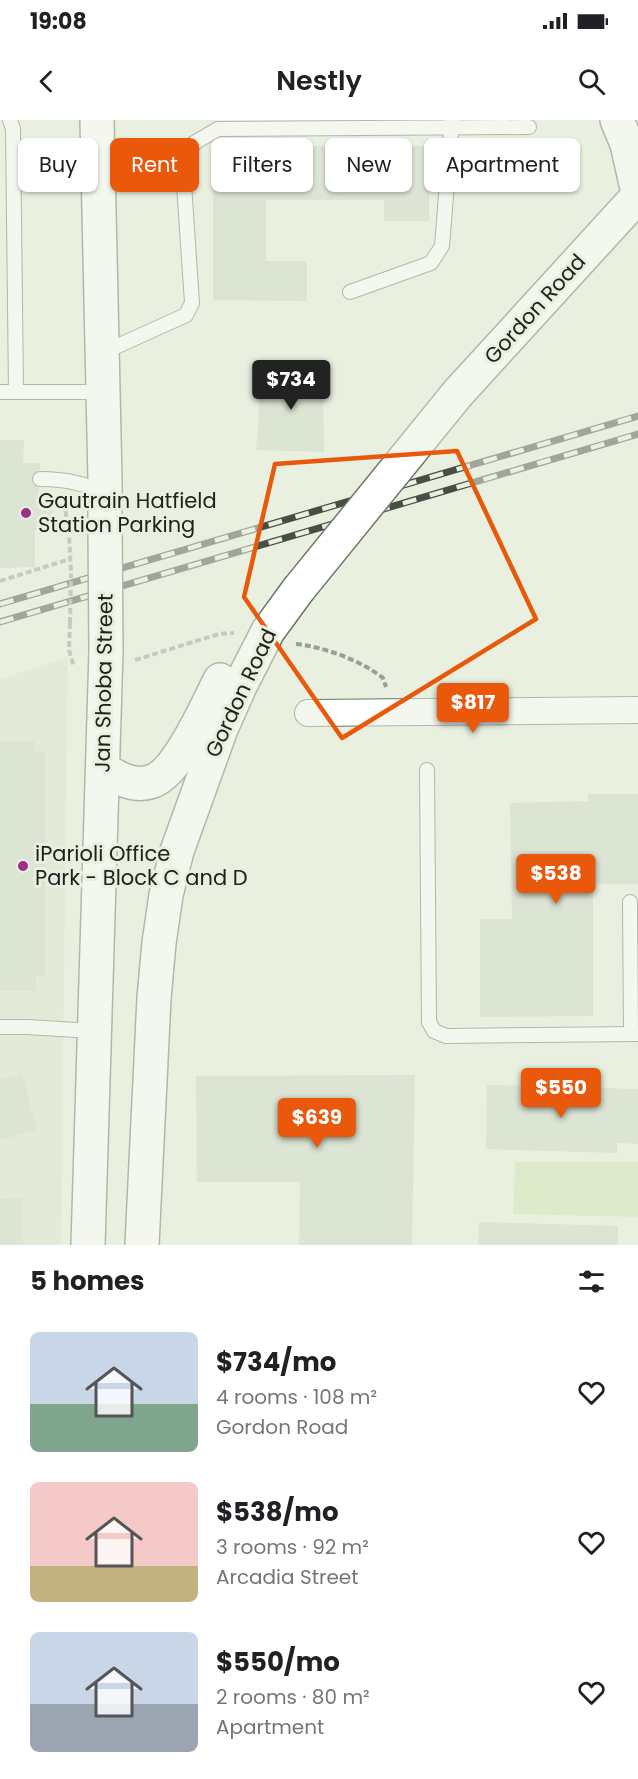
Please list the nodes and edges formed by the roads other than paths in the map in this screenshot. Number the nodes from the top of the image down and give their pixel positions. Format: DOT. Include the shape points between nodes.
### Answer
graph roads {
  1 [pos="10,120"];
  2 [pos="97,120"];
  3 [pos="617,120"];
  4 [pos="452,123"];
  5 [pos="529,127"];
  6 [pos="638,195"];
  7 [pos="350,292"];
  8 [pos="102,353"];
  9 [pos="16,392"];
  10 [pos="103,392"];
  11 [pos="0,393"];
  12 [pos="40,479"];
  13 [pos="105,509"];
  14 [pos="261,636"];
  15 [pos="638,710"];
  16 [pos="308,713"];
  17 [pos="103,769"];
  18 [pos="427,770"];
  19 [pos="630,902"];
  20 [pos="0,1027"];
  21 [pos="93,1031"];
  22 [pos="635,1034"];
  23 [pos="88,1245"];
  24 [pos="142,1245"];
  1 -- 9 [label="lane"];
  2 -- 8 [label="main road, Jan Shoba Street"];
  3 -- 6 [label="main road" via="627,144"];
  4 -- 5 [label="lane"];
  4 -- 7 [label="lane" via="442,246 431,263"];
  4 -- 8 [label="lane" via="218,129 194,143 183,169 192,303 186,315"];
  6 -- 14 [label="main road, Gordon Road, bridge" via="458,393"];
  8 -- 10 [label="main road, Jan Shoba Street"];
  9 -- 10 [label="lane"];
  9 -- 11 [label="lane"];
  10 -- 13 [label="main road, Jan Shoba Street"];
  12 -- 13 [label="lane" via="83,484"];
  13 -- 17 [label="main road, Jan Shoba Street, bridge"];
  14 -- 17 [label="main road" via="244,644 233,657 192,735 165,775 136,783"];
  14 -- 24 [label="main road, Gordon Road" via="221,729 177,851 166,896 154,998"];
  15 -- 16 [label="street"];
  17 -- 21 [label="main road, Jan Shoba Street"];
  18 -- 22 [label="lane" via="429,1022 434,1031 446,1036"];
  19 -- 22 [label="lane"];
  20 -- 21 [label="lane"];
  21 -- 23 [label="main road, Jan Shoba Street"];
}
